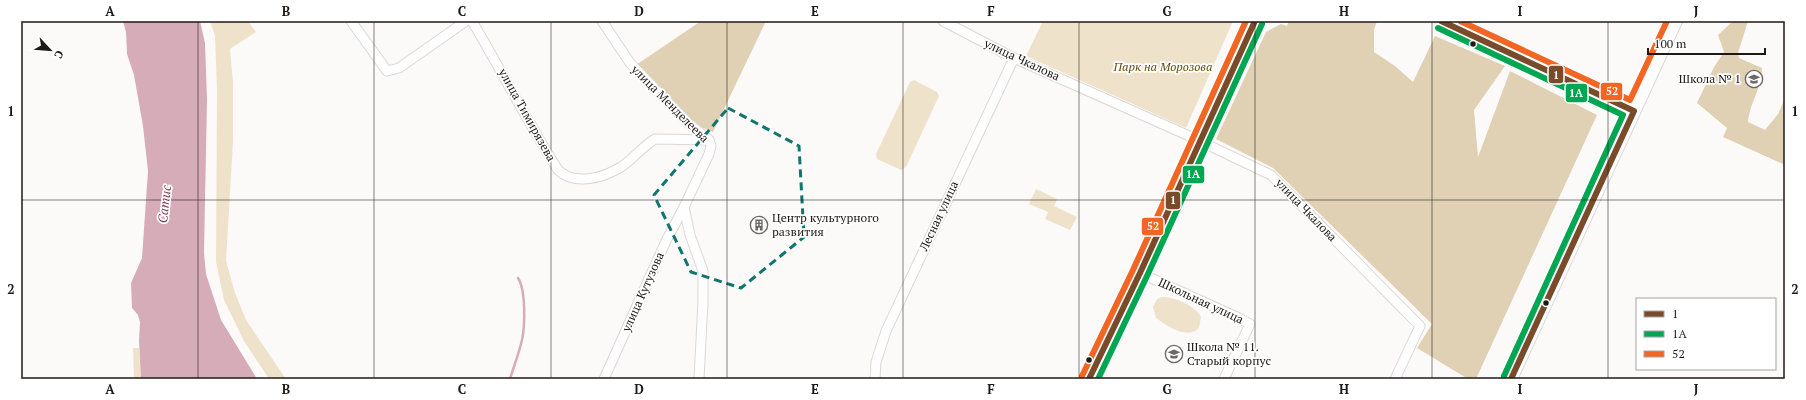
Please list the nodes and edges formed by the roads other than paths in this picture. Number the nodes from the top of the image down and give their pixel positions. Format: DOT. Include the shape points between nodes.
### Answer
graph roads {
  1 [pos="351,21"];
  2 [pos="466,21"];
  3 [pos="472,21"];
  4 [pos="602,21"];
  5 [pos="943,21"];
  6 [pos="1255,21"];
  7 [pos="1441,21"];
  8 [pos="1676,21"];
  9 [pos="1014,58"];
  10 [pos="1634,111"];
  11 [pos="709,140"];
  12 [pos="1199,141"];
  13 [pos="684,207"];
  14 [pos="1140,273"];
  15 [pos="604,379"];
  16 [pos="699,379"];
  17 [pos="875,379"];
  18 [pos="1089,379"];
  19 [pos="1224,379"];
  20 [pos="1395,379"];
  21 [pos="1511,379"];
  1 -- 2 [label="street" via="387,71 399,68"];
  3 -- 11 [label="street, улица Тимирязева" via="534,133 562,174 584,180 595,178 621,167 654,139"];
  4 -- 11 [label="street, улица Менделеева" via="630,63 688,123"];
  5 -- 9 [label="street, улица Чкалова"];
  6 -- 12 [label="street"];
  7 -- 10 [label="street"];
  8 -- 10 [label="main road"];
  9 -- 12 [label="street, улица Чкалова"];
  9 -- 17 [label="street, Лесная улица" via="886,331 876,362"];
  10 -- 21 [label="main road"];
  11 -- 13 [label="street, улица Менделеева" via="709,154"];
  12 -- 14 [label="street"];
  12 -- 20 [label="street, улица Чкалова" via="1271,175 1420,326"];
  13 -- 15 [label="street, улица Кутузова"];
  13 -- 16 [label="street" via="690,235 703,270"];
  14 -- 18 [label="street"];
  14 -- 19 [label="street, Школьная улица" via="1250,324"];
}
